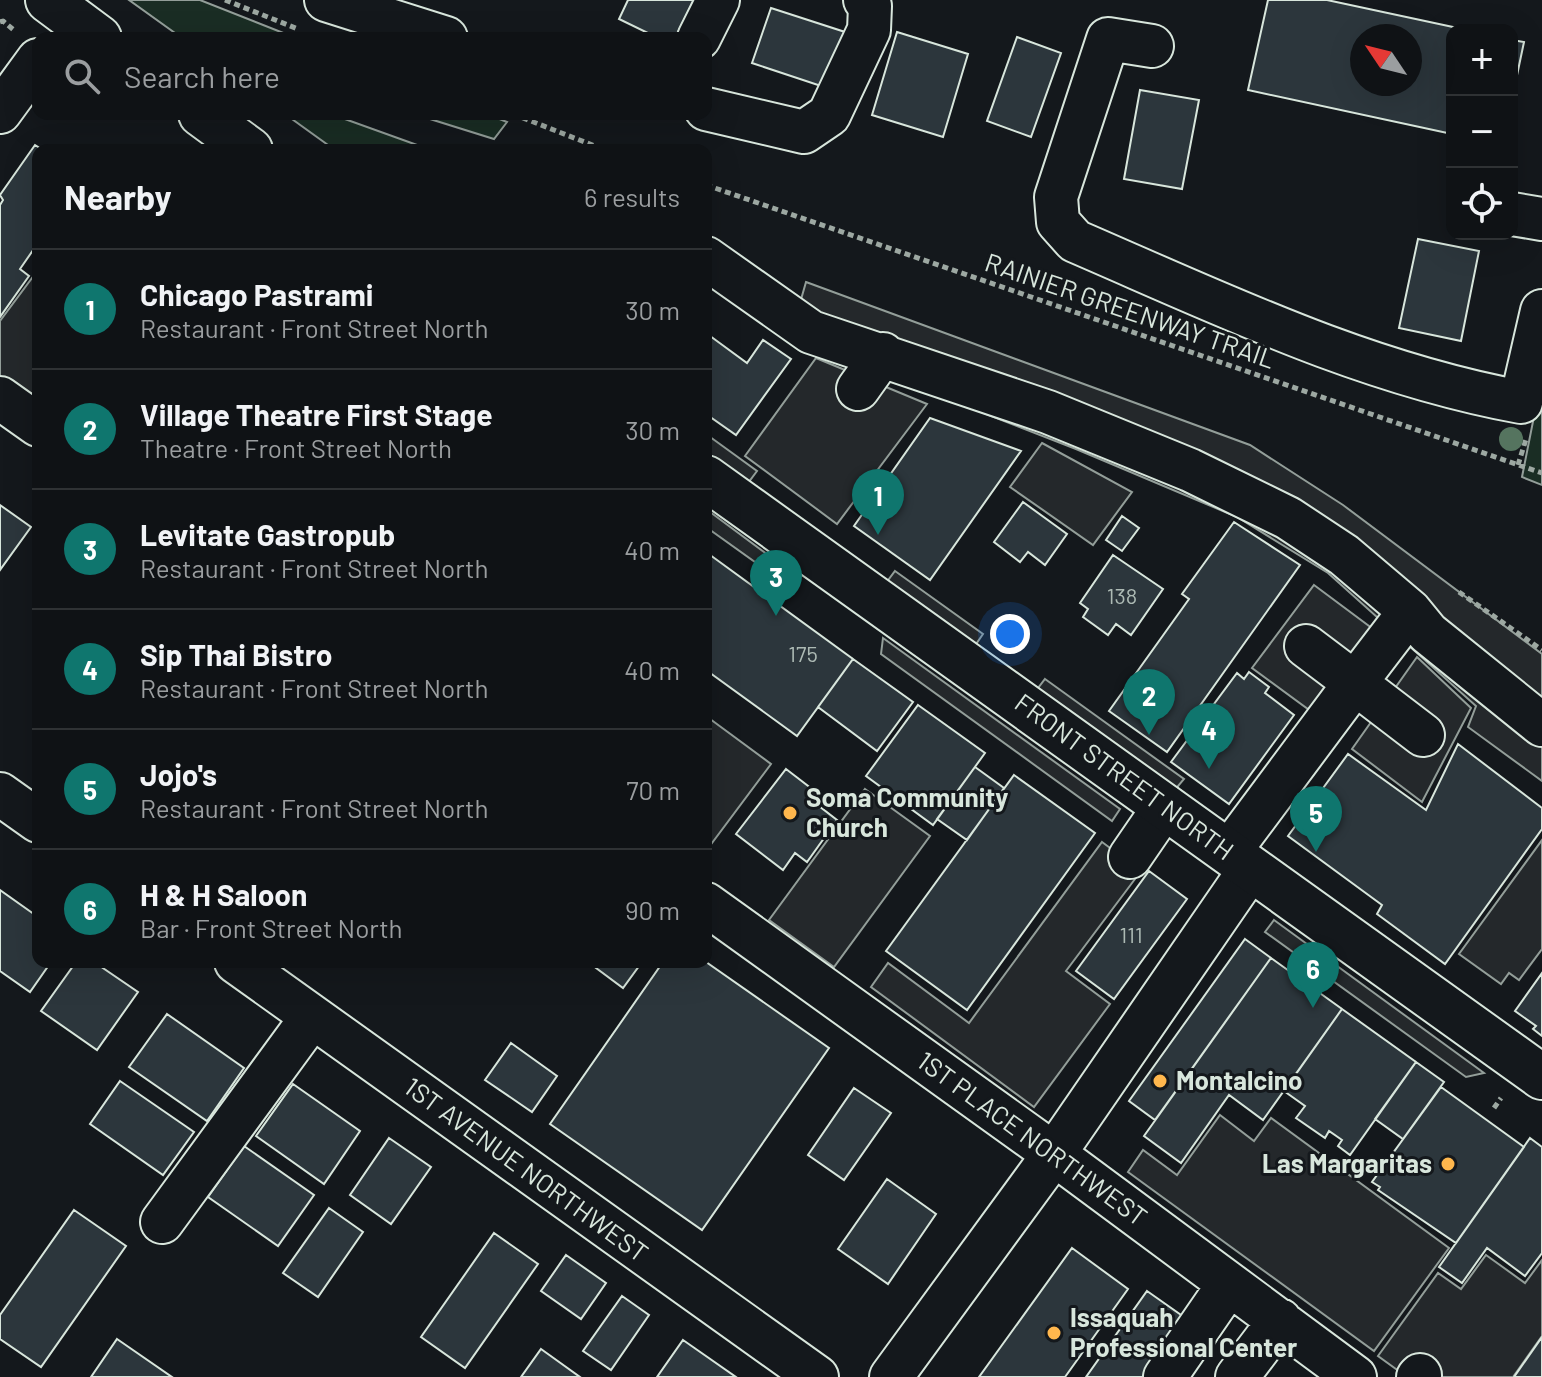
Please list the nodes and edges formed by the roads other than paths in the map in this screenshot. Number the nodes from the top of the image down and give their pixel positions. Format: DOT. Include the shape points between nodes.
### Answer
graph roads {
  1 [pos="718,0"];
  2 [pos="865,0"];
  3 [pos="317,16"];
  4 [pos="438,23"];
  5 [pos="702,32"];
  6 [pos="1152,46"];
  7 [pos="712,110"];
  8 [pos="209,120"];
  9 [pos="242,144"];
  10 [pos="1518,215"];
  11 [pos="1542,219"];
  12 [pos="712,262"];
  13 [pos="1542,311"];
  14 [pos="883,354"];
  15 [pos="1530,388"];
  16 [pos="858,389"];
  17 [pos="0,398"];
  18 [pos="32,421"];
  19 [pos="712,482"];
  20 [pos="1410,611"];
  21 [pos="1306,646"];
  22 [pos="1355,683"];
  23 [pos="1542,725"];
  24 [pos="1423,735"];
  25 [pos="0,794"];
  26 [pos="1165,806"];
  27 [pos="32,817"];
  28 [pos="1130,857"];
  29 [pos="1240,860"];
  30 [pos="712,908"];
  31 [pos="244,968"];
  32 [pos="312,1017"];
  33 [pos="1542,1077"];
  34 [pos="1054,1154"];
  35 [pos="162,1222"];
  36 [pos="1240,1280"];
  37 [pos="1280,1320"];
  38 [pos="817,1377"];
  39 [pos="891,1377"];
  40 [pos="1165,1377"];
  41 [pos="1237,1377"];
  42 [pos="1355,1377"];
  1 -- 5 [label="street"];
  2 -- 7 [label="street" via="870,6 869,30 829,115 804,132"];
  3 -- 4 [label="street"];
  6 -- 15 [label="street" via="1108,39 1056,197 1058,222 1075,241 1309,342 1396,373"];
  8 -- 9 [label="main road"];
  10 -- 11 [label="street"];
  12 -- 14 [label="street" via="811,332"];
  13 -- 15 [label="street"];
  14 -- 16 [label="street"];
  14 -- 20 [label="street" via="1093,446 1214,480 1288,518 1344,555"];
  17 -- 18 [label="street"];
  19 -- 26 [label="main road, FRONT STREET NORTH"];
  20 -- 22 [label="street"];
  20 -- 23 [label="street" via="1428,633"];
  21 -- 22 [label="street"];
  22 -- 24 [label="street"];
  22 -- 29 [label="street"];
  25 -- 27 [label="street"];
  26 -- 28 [label="street"];
  26 -- 29 [label="main road, FRONT STREET NORTH"];
  29 -- 33 [label="main road, FRONT STREET NORTH"];
  29 -- 34 [label="street"];
  30 -- 34 [label="street, 1ST PLACE NORTHWEST" via="973,1080"];
  31 -- 32 [label="street, 1ST AVENUE NORTHWEST"];
  32 -- 35 [label="street"];
  32 -- 38 [label="street, 1ST AVENUE NORTHWEST"];
  34 -- 36 [label="street, 1ST PLACE NORTHWEST" via="1192,1242"];
  34 -- 39 [label="street"];
  36 -- 37 [label="street, 1ST PLACE NORTHWEST"];
  36 -- 40 [label="street"];
  37 -- 41 [label="street"];
  37 -- 42 [label="street, 1ST PLACE NORTHWEST" via="1325,1332"];
}
